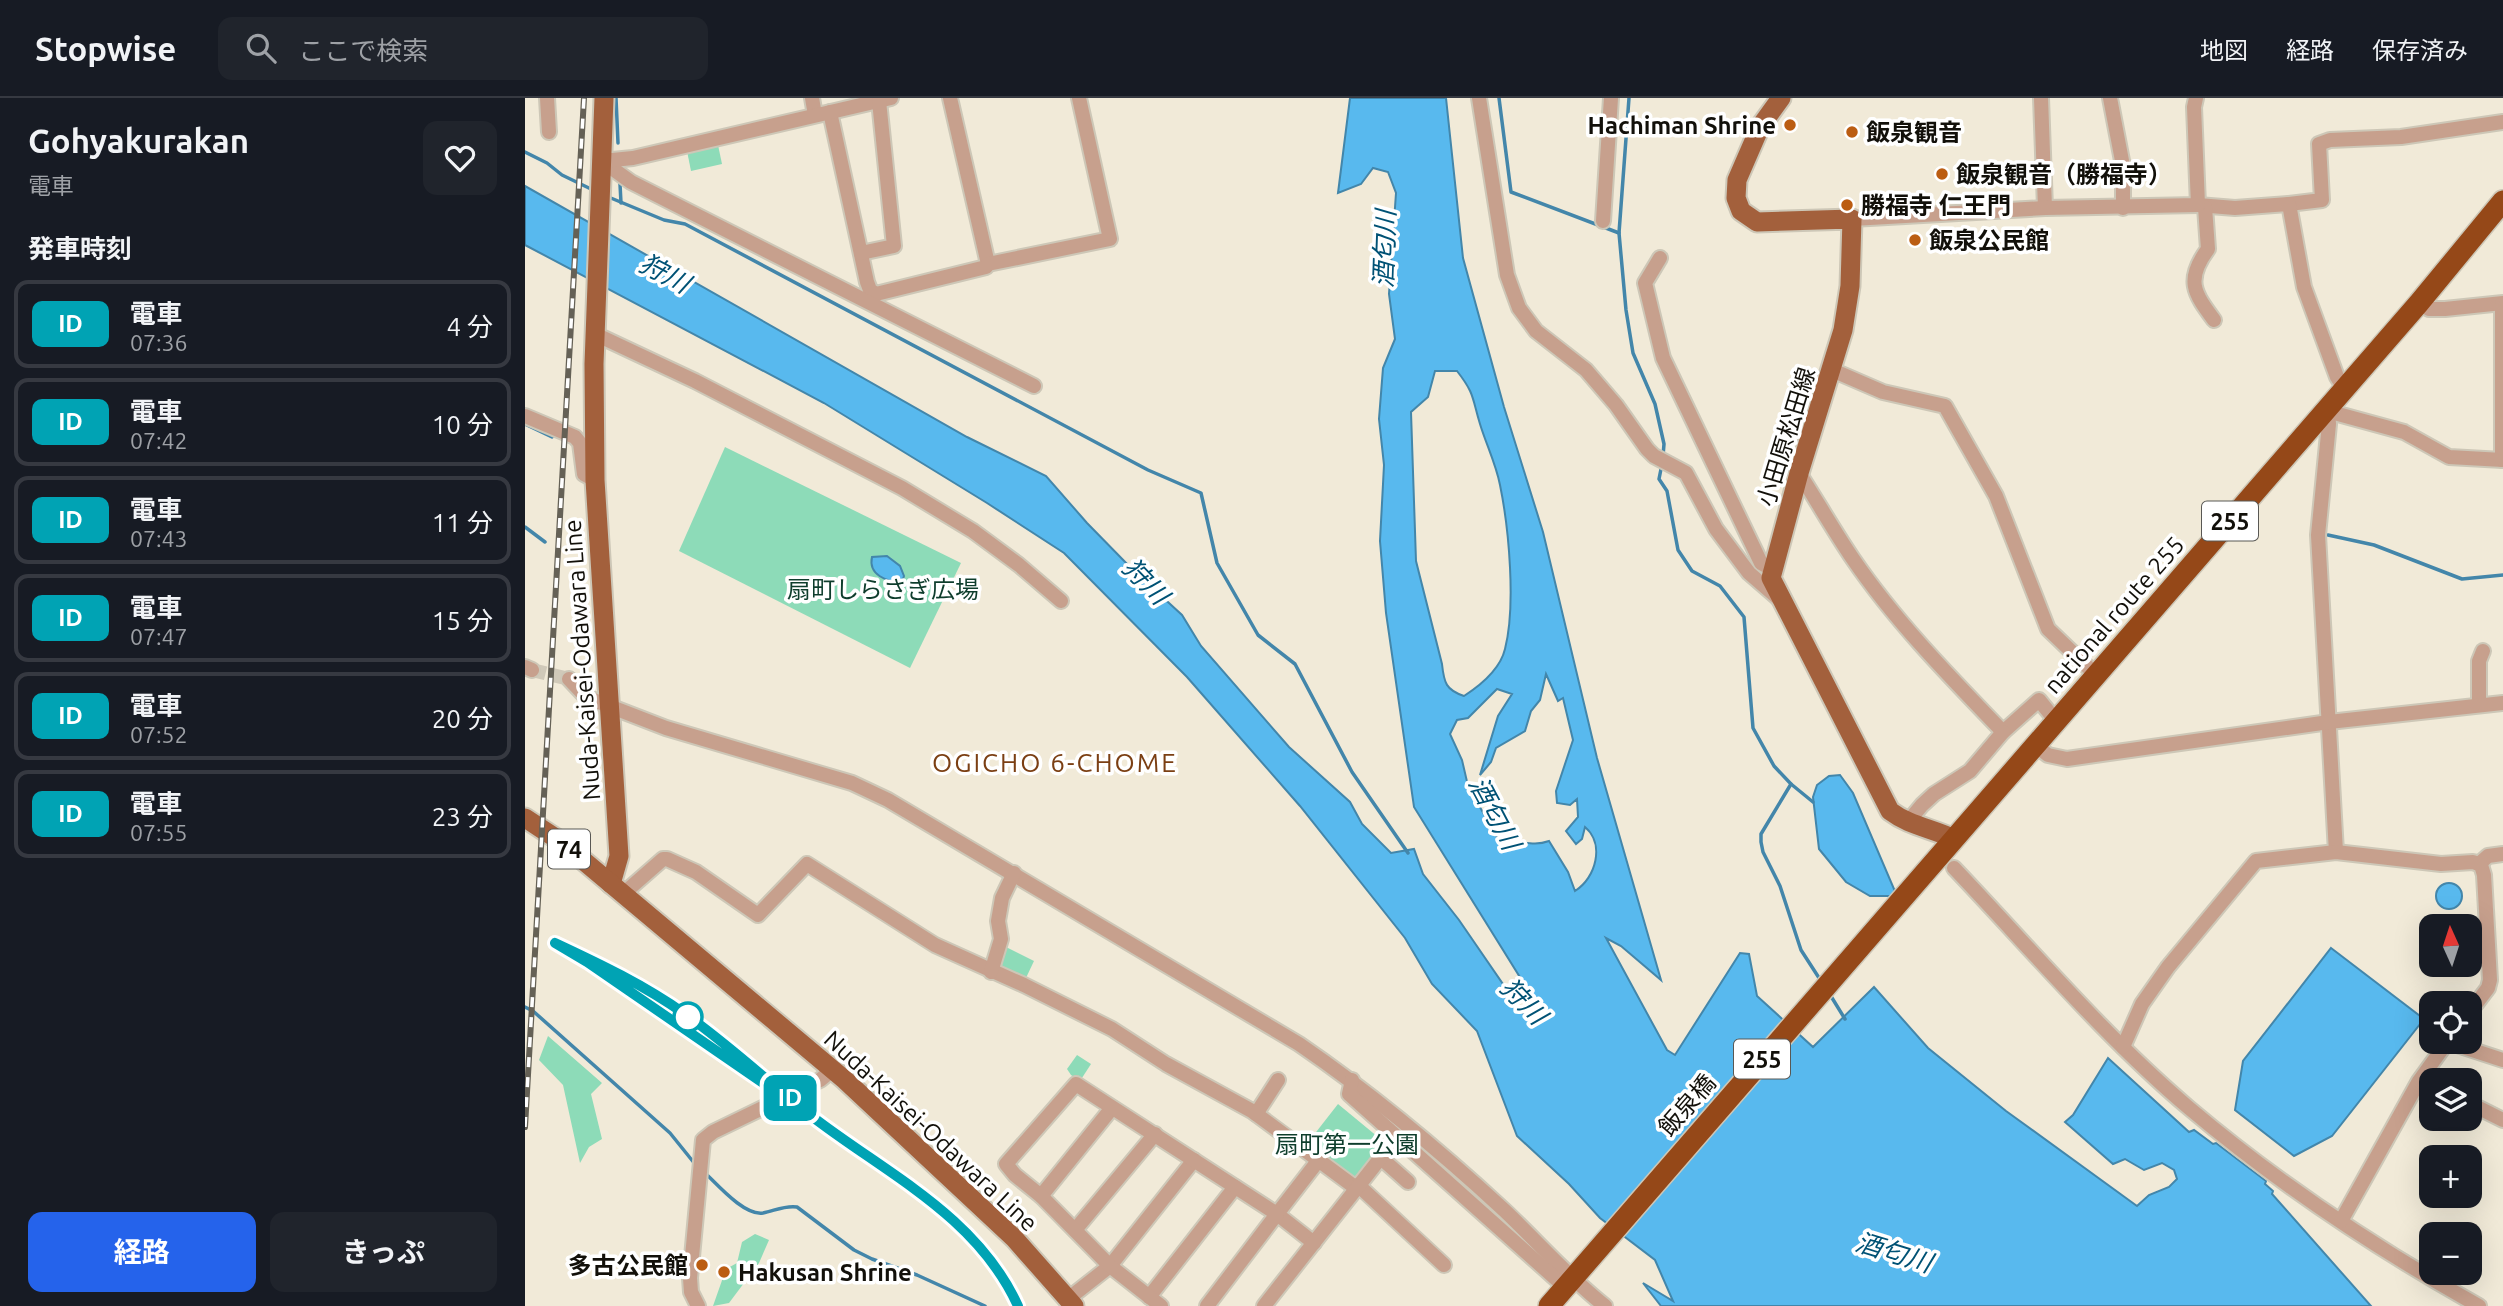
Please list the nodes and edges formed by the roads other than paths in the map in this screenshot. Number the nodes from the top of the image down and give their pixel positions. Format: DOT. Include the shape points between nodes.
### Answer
graph roads {
  1 [pos="547,98"];
  2 [pos="604,98"];
  3 [pos="812,98"];
  4 [pos="950,98"];
  5 [pos="1079,98"];
  6 [pos="1479,98"];
  7 [pos="1611,98"];
  8 [pos="1781,98"];
  9 [pos="2041,98"];
  10 [pos="2110,98"];
  11 [pos="2196,98"];
  12 [pos="885,99"];
  13 [pos="823,113"];
  14 [pos="2503,122"];
  15 [pos="549,132"];
  16 [pos="602,161"];
  17 [pos="2503,201"];
  18 [pos="2289,204"];
  19 [pos="2202,206"];
  20 [pos="2045,208"];
  21 [pos="2123,208"];
  22 [pos="1852,219"];
  23 [pos="1603,221"];
  24 [pos="861,253"];
  25 [pos="1660,258"];
  26 [pos="988,264"];
  27 [pos="868,295"];
  28 [pos="2420,303"];
  29 [pos="2502,304"];
  30 [pos="2214,320"];
  31 [pos="596,329"];
  32 [pos="1832,370"];
  33 [pos="1034,386"];
  34 [pos="2344,388"];
  35 [pos="2328,409"];
  36 [pos="525,416"];
  37 [pos="2502,460"];
  38 [pos="1799,473"];
  39 [pos="595,480"];
  40 [pos="1772,569"];
  41 [pos="1061,601"];
  42 [pos="1782,602"];
  43 [pos="2483,651"];
  44 [pos="2096,675"];
  45 [pos="569,679"];
  46 [pos="2503,703"];
  47 [pos="2479,704"];
  48 [pos="609,706"];
  49 [pos="2056,721"];
  50 [pos="2329,722"];
  51 [pos="2003,732"];
  52 [pos="2035,745"];
  53 [pos="525,817"];
  54 [pos="1907,823"];
  55 [pos="1954,839"];
  56 [pos="2336,852"];
  57 [pos="2503,854"];
  58 [pos="2479,864"];
  59 [pos="1954,868"];
  60 [pos="1014,873"];
  61 [pos="617,889"];
  62 [pos="992,972"];
  63 [pos="2482,996"];
  64 [pos="2123,1047"];
  65 [pos="2482,1053"];
  66 [pos="2503,1060"];
  67 [pos="831,1071"];
  68 [pos="1278,1080"];
  69 [pos="1352,1080"];
  70 [pos="2419,1094"];
  71 [pos="1112,1108"];
  72 [pos="2482,1110"];
  73 [pos="1256,1114"];
  74 [pos="2503,1120"];
  75 [pos="1155,1134"];
  76 [pos="1397,1137"];
  77 [pos="1381,1158"];
  78 [pos="1194,1160"];
  79 [pos="1318,1161"];
  80 [pos="1408,1182"];
  81 [pos="1235,1187"];
  82 [pos="1357,1187"];
  83 [pos="1041,1196"];
  84 [pos="1277,1214"];
  85 [pos="2341,1222"];
  86 [pos="1075,1230"];
  87 [pos="1314,1242"];
  88 [pos="1444,1265"];
  89 [pos="1110,1266"];
  90 [pos="1568,1283"];
  91 [pos="1071,1302"];
  92 [pos="1155,1302"];
  93 [pos="698,1306"];
  94 [pos="1207,1306"];
  95 [pos="1264,1306"];
  96 [pos="1549,1306"];
  97 [pos="1605,1306"];
  98 [pos="2479,1306"];
  1 -- 15 [label="street"];
  2 -- 16 [label="main road, Nuda-Kaisei-Odawara Line"];
  3 -- 13 [label="street"];
  4 -- 26 [label="street"];
  5 -- 26 [label="street" via="1110,239"];
  6 -- 42 [label="street" via="1507,275 1519,307 1536,331 1586,370 1661,459 1686,473 1716,529 1749,573"];
  7 -- 23 [label="street"];
  8 -- 22 [label="main road" via="1761,127 1737,180 1741,211 1757,222"];
  9 -- 20 [label="street"];
  10 -- 21 [label="street" via="2123,166"];
  11 -- 19 [label="street"];
  12 -- 13 [label="street"];
  12 -- 24 [label="street" via="894,246"];
  13 -- 16 [label="street" via="633,158"];
  13 -- 24 [label="street"];
  14 -- 18 [label="street" via="2319,144 2322,200"];
  16 -- 27 [label="street" via="631,182"];
  16 -- 31 [label="main road, Nuda-Kaisei-Odawara Line"];
  17 -- 28 [label="highway, national route 255 / 255"];
  18 -- 19 [label="street"];
  18 -- 34 [label="street" via="2304,287"];
  19 -- 21 [label="street"];
  19 -- 30 [label="street" via="2208,249 2195,275 2196,295"];
  20 -- 21 [label="street"];
  20 -- 22 [label="street"];
  22 -- 32 [label="main road, 小田原松田線" via="1850,286"];
  24 -- 27 [label="street"];
  25 -- 40 [label="street" via="1645,283 1663,358 1761,564"];
  26 -- 27 [label="street"];
  27 -- 33 [label="street"];
  28 -- 29 [label="street" via="2429,309"];
  28 -- 34 [label="highway, national route 255 / 255"];
  29 -- 37 [label="street"];
  31 -- 39 [label="main road, Nuda-Kaisei-Odawara Line"];
  31 -- 41 [label="street" via="902,488 972,531"];
  32 -- 38 [label="main road, 小田原松田線"];
  32 -- 44 [label="street" via="1883,392 1945,406 1996,496 2047,629"];
  34 -- 35 [label="highway, national route 255 / 255"];
  35 -- 37 [label="street" via="2404,432 2449,457"];
  35 -- 44 [label="highway, national route 255 / 255"];
  35 -- 50 [label="street" via="2318,535"];
  36 -- 39 [label="street" via="575,438 585,474"];
  38 -- 40 [label="main road, 小田原松田線"];
  38 -- 51 [label="street" via="1872,584"];
  39 -- 48 [label="main road, Nuda-Kaisei-Odawara Line"];
  40 -- 42 [label="main road" via="1771,578"];
  42 -- 54 [label="main road" via="1890,811"];
  43 -- 47 [label="street"];
  44 -- 49 [label="highway, national route 255 / 255"];
  45 -- 48 [label="street" via="586,697"];
  46 -- 47 [label="street"];
  47 -- 50 [label="street"];
  48 -- 60 [label="street" via="666,728 852,783"];
  48 -- 61 [label="main road, Nuda-Kaisei-Odawara Line"];
  49 -- 51 [label="street" via="2039,700"];
  49 -- 52 [label="highway, national route 255 / 255"];
  50 -- 52 [label="street" via="2067,759 2047,755"];
  50 -- 56 [label="street"];
  51 -- 54 [label="street" via="1971,771 1934,794"];
  52 -- 55 [label="highway, national route 255 / 255"];
  53 -- 61 [label="main road, 74"];
  54 -- 55 [label="main road"];
  55 -- 90 [label="highway, 飯泉橋 / 255"];
  56 -- 58 [label="street"];
  56 -- 64 [label="street" via="2256,861 2168,967 2142,1004"];
  57 -- 58 [label="street" via="2488,856"];
  58 -- 63 [label="street" via="2484,875 2490,979"];
  59 -- 64 [label="street"];
  60 -- 62 [label="street" via="1002,898 1001,939"];
  60 -- 69 [label="street" via="1300,1044"];
  61 -- 62 [label="street" via="667,859 696,872 758,915 807,864 935,945"];
  61 -- 67 [label="main road, Nuda-Kaisei-Odawara Line"];
  62 -- 73 [label="street" via="1112,1029"];
  64 -- 85 [label="street" via="2189,1108"];
  65 -- 66 [label="street"];
  67 -- 91 [label="main road, Nuda-Kaisei-Odawara Line" via="1014,1238"];
  67 -- 93 [label="street" via="703,1140 690,1278"];
  68 -- 73 [label="street"];
  69 -- 76 [label="street" via="1349,1094"];
  69 -- 90 [label="street" via="1505,1212"];
  70 -- 85 [label="street"];
  71 -- 75 [label="street"];
  71 -- 83 [label="street"];
  71 -- 83 [label="street" via="1076,1084 1006,1164"];
  72 -- 74 [label="street"];
  73 -- 79 [label="street"];
  75 -- 78 [label="street"];
  75 -- 86 [label="street"];
  76 -- 77 [label="street"];
  76 -- 90 [label="street"];
  77 -- 80 [label="street"];
  77 -- 82 [label="street"];
  78 -- 81 [label="street"];
  78 -- 89 [label="street"];
  79 -- 82 [label="street"];
  79 -- 84 [label="street"];
  81 -- 84 [label="street"];
  81 -- 92 [label="street"];
  82 -- 87 [label="street"];
  82 -- 88 [label="street"];
  83 -- 86 [label="street"];
  84 -- 87 [label="street"];
  84 -- 94 [label="street"];
  85 -- 98 [label="street"];
  86 -- 89 [label="street"];
  87 -- 95 [label="street"];
  89 -- 91 [label="street"];
  89 -- 92 [label="street"];
  90 -- 96 [label="highway, 255"];
  90 -- 97 [label="street"];
}
